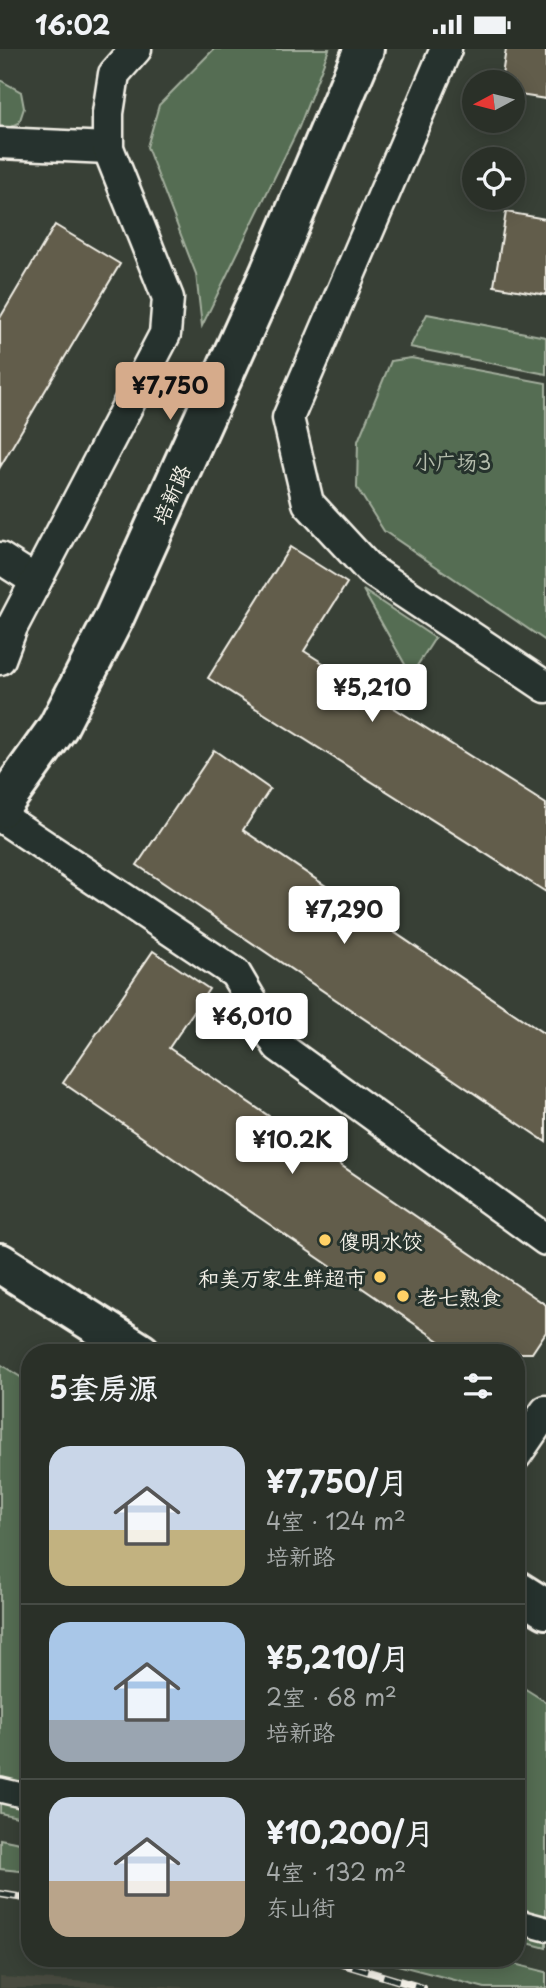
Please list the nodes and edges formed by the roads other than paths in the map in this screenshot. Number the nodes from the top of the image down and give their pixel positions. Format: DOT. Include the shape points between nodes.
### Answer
graph roads {
  1 [pos="136,49"];
  2 [pos="364,49"];
  3 [pos="446,49"];
  4 [pos="0,143"];
  5 [pos="108,148"];
  6 [pos="0,558"];
  7 [pos="36,581"];
  8 [pos="0,659"];
  9 [pos="546,687"];
  10 [pos="0,809"];
  11 [pos="0,816"];
  12 [pos="546,1240"];
  13 [pos="0,1263"];
  14 [pos="127,1344"];
  15 [pos="546,1411"];
  16 [pos="525,1442"];
  17 [pos="525,1596"];
  18 [pos="546,1609"];
  19 [pos="0,1790"];
  20 [pos="21,1795"];
  21 [pos="525,1923"];
  22 [pos="546,1929"];
  1 -- 5 [label="street" via="114,74"];
  2 -- 10 [label="main road, 培新路" via="270,272 113,620 58,727"];
  3 -- 9 [label="street" via="288,418 308,503 369,569"];
  4 -- 5 [label="street"];
  5 -- 7 [label="street" via="168,299 165,334"];
  6 -- 7 [label="street"];
  7 -- 8 [label="street"];
  11 -- 12 [label="street" via="235,973 278,1046"];
  13 -- 14 [label="main road"];
  15 -- 16 [label="street"];
  17 -- 18 [label="main road"];
  19 -- 20 [label="street"];
  21 -- 22 [label="street"];
}
